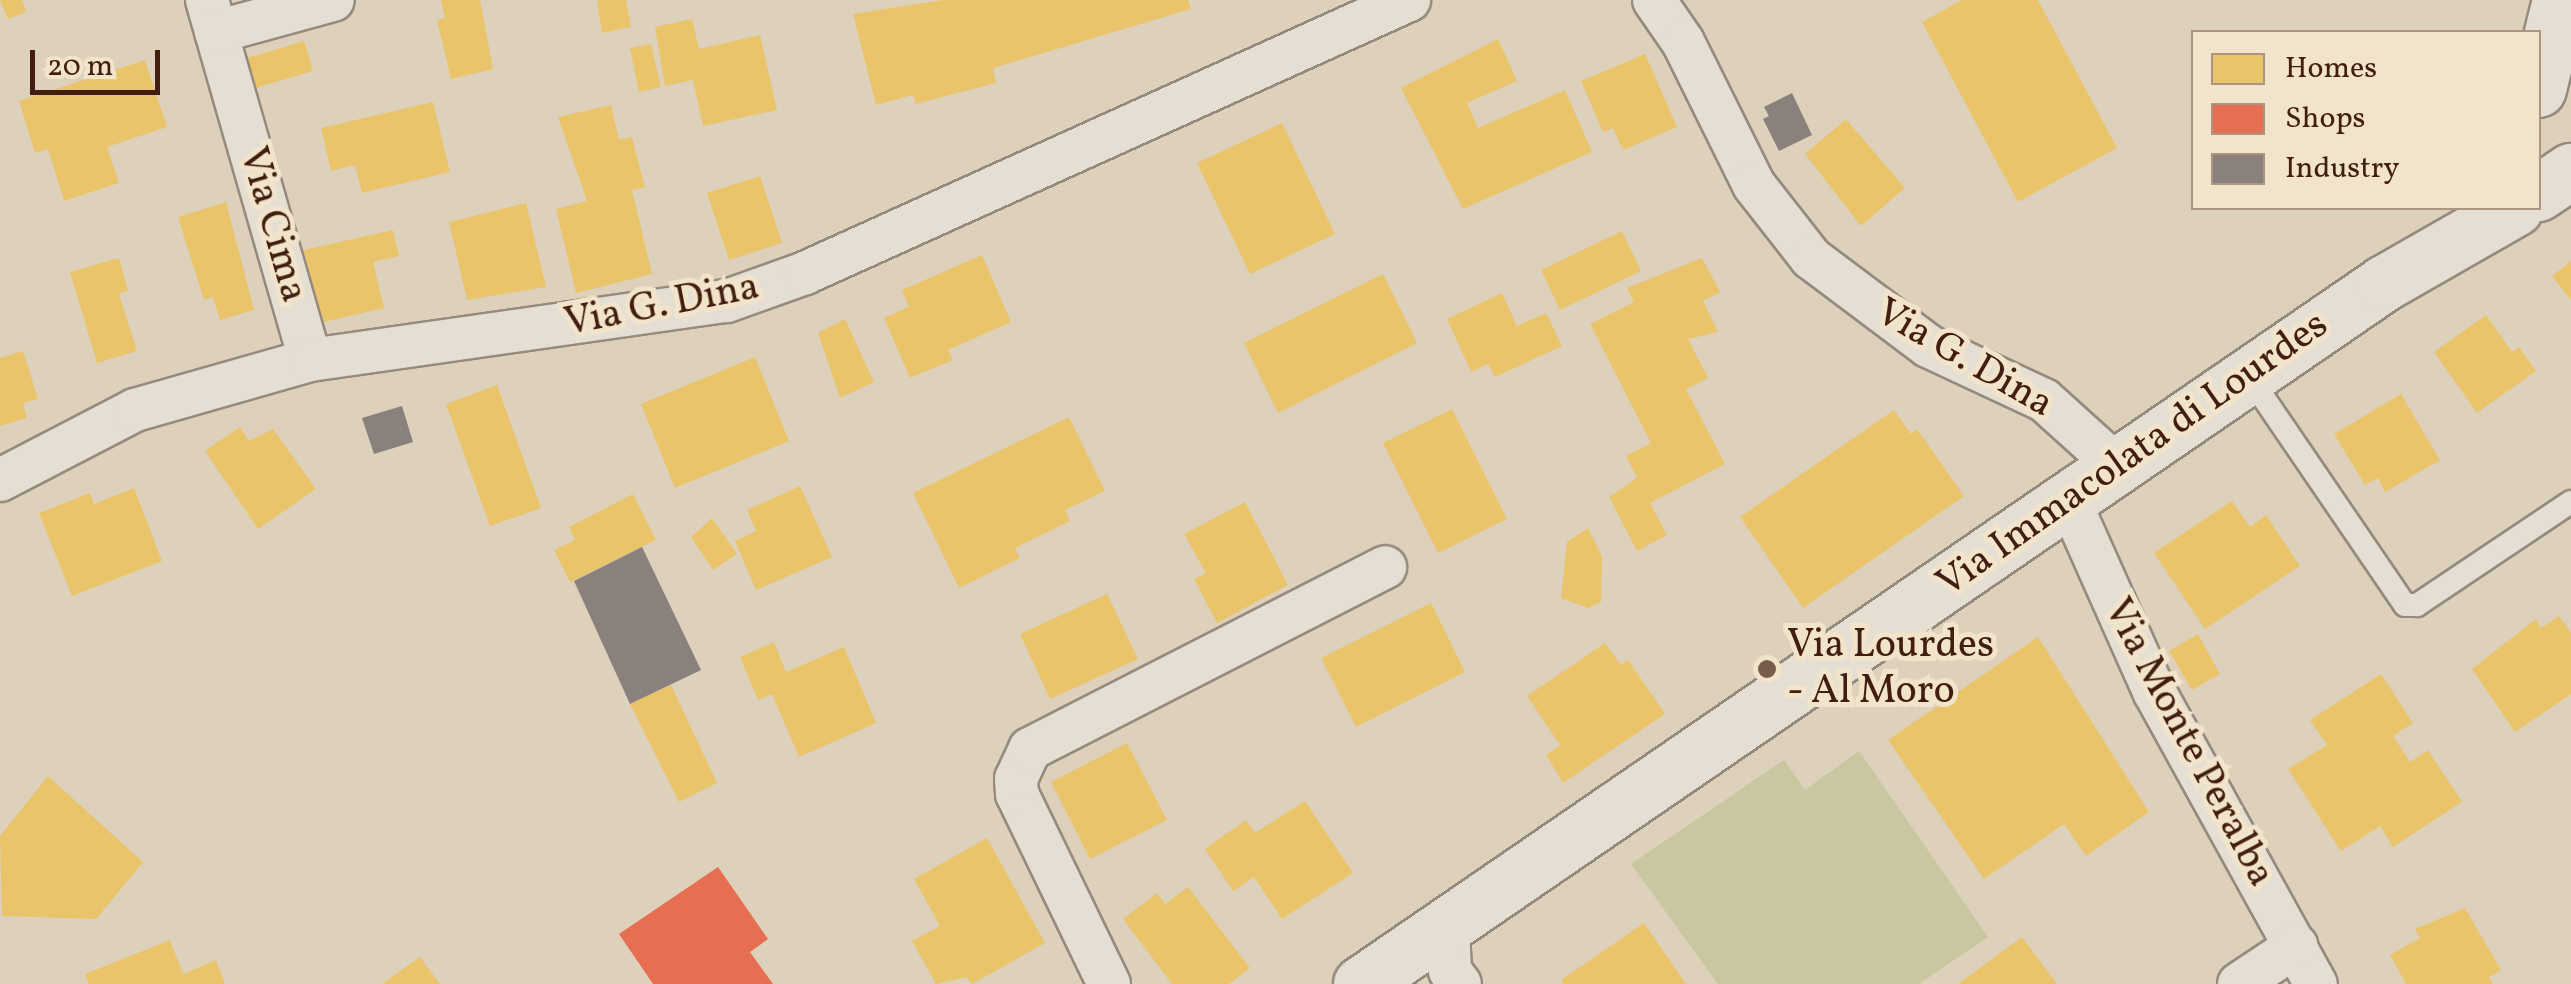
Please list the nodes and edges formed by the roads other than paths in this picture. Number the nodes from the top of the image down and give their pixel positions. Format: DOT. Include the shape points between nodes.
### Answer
graph roads {
  1 [pos="332,0"];
  2 [pos="1409,0"];
  3 [pos="1654,0"];
  4 [pos="2565,7"];
  5 [pos="212,16"];
  6 [pos="2541,80"];
  7 [pos="2571,171"];
  8 [pos="2541,191"];
  9 [pos="2463,210"];
  10 [pos="2511,210"];
  11 [pos="2384,282"];
  12 [pos="310,360"];
  13 [pos="2248,375"];
  14 [pos="2116,466"];
  15 [pos="0,480"];
  16 [pos="2068,498"];
  17 [pos="2571,502"];
  18 [pos="1385,568"];
  19 [pos="1448,927"];
  20 [pos="2296,946"];
  21 [pos="1109,984"];
  22 [pos="1361,984"];
  23 [pos="1460,984"];
  24 [pos="2239,984"];
  25 [pos="2316,984"];
  1 -- 5 [label="street, Via Cima"];
  2 -- 12 [label="street, Via G. Dina" via="875,242 727,301"];
  3 -- 14 [label="street, Via G. Dina" via="1683,42 1754,185 1811,258 1894,324 2044,400"];
  4 -- 6 [label="main road"];
  5 -- 12 [label="street, Via Cima"];
  7 -- 8 [label="main road"];
  9 -- 11 [label="main road"];
  10 -- 11 [label="main road, Via Immacolata di Lourdes"];
  11 -- 13 [label="main road, Via Immacolata di Lourdes"];
  12 -- 15 [label="street, Via G. Dina" via="135,410"];
  13 -- 14 [label="main road, Via Immacolata di Lourdes"];
  13 -- 17 [label="lane" via="2406,606"];
  14 -- 16 [label="main road, Via Immacolata di Lourdes"];
  16 -- 19 [label="main road, Via Immacolata di Lourdes"];
  16 -- 20 [label="street, Via Monte Peralba" via="2154,690"];
  18 -- 21 [label="street" via="1030,749 1016,779 1018,794"];
  19 -- 22 [label="main road, Via Immacolata di Lourdes"];
  19 -- 23 [label="street" via="1450,970"];
  20 -- 24 [label="street"];
  20 -- 25 [label="street, Via Monte Peralba"];
}
